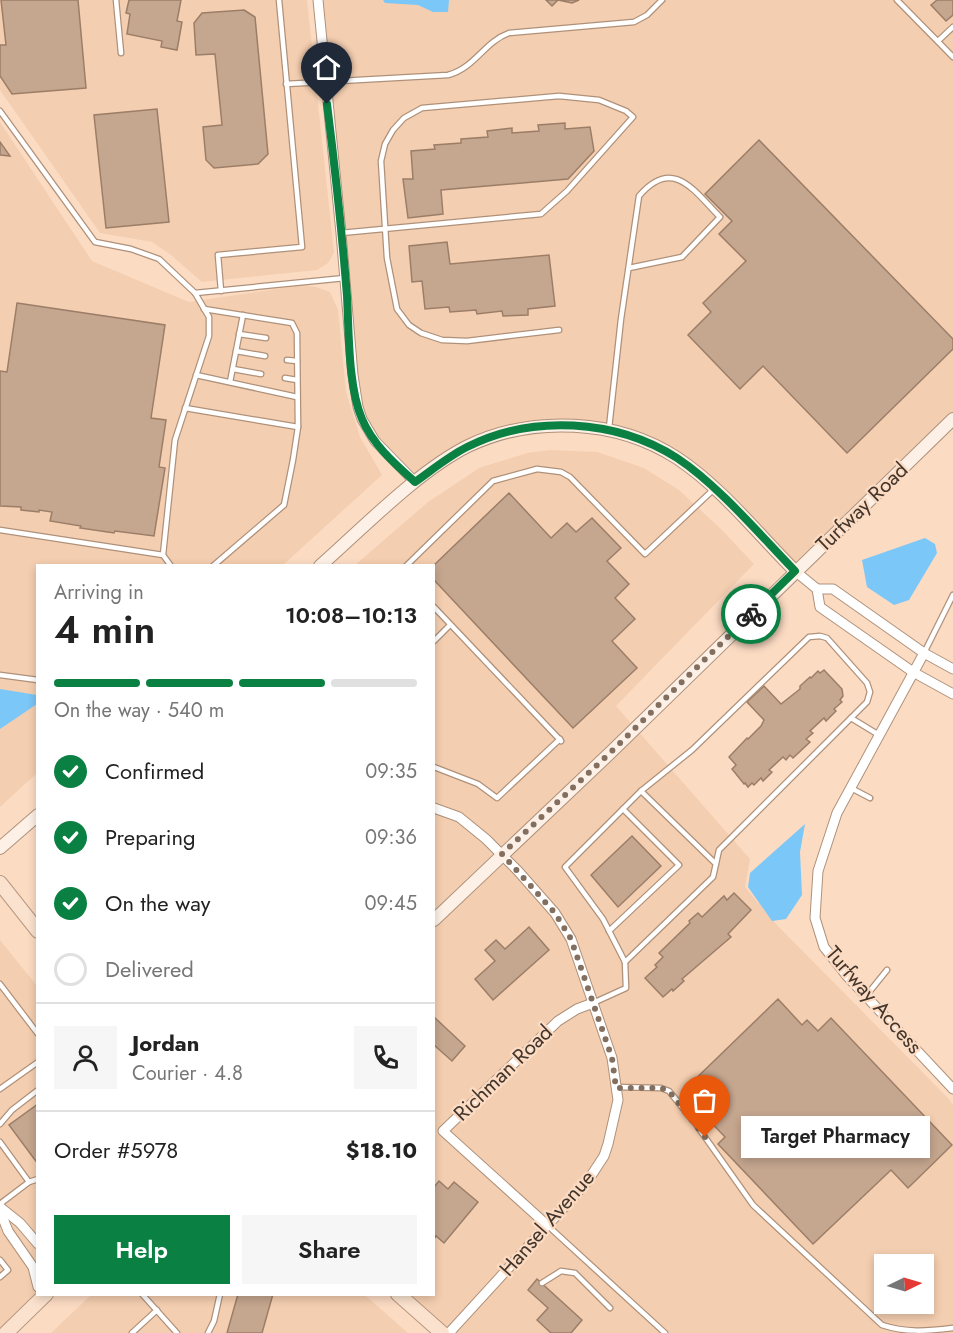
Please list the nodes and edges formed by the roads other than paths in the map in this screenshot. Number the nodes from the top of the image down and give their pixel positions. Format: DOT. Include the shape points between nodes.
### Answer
graph roads {
  1 [pos="116,0"];
  2 [pos="279,0"];
  3 [pos="318,0"];
  4 [pos="662,0"];
  5 [pos="897,0"];
  6 [pos="953,27"];
  7 [pos="938,41"];
  8 [pos="121,53"];
  9 [pos="953,57"];
  10 [pos="325,83"];
  11 [pos="286,84"];
  12 [pos="0,111"];
  13 [pos="386,229"];
  14 [pos="341,234"];
  15 [pos="629,268"];
  16 [pos="345,278"];
  17 [pos="221,291"];
  18 [pos="195,293"];
  19 [pos="204,309"];
  20 [pos="243,315"];
  21 [pos="559,330"];
  22 [pos="239,334"];
  23 [pos="266,338"];
  24 [pos="290,343"];
  25 [pos="297,345"];
  26 [pos="236,351"];
  27 [pos="264,356"];
  28 [pos="287,360"];
  29 [pos="297,361"];
  30 [pos="233,369"];
  31 [pos="261,374"];
  32 [pos="196,375"];
  33 [pos="285,378"];
  34 [pos="297,380"];
  35 [pos="230,382"];
  36 [pos="297,397"];
  37 [pos="185,408"];
  38 [pos="953,419"];
  39 [pos="298,427"];
  40 [pos="609,431"];
  41 [pos="415,482"];
  42 [pos="714,489"];
  43 [pos="0,530"];
  44 [pos="163,555"];
  45 [pos="170,564"];
  46 [pos="215,564"];
  47 [pos="322,564"];
  48 [pos="407,564"];
  49 [pos="795,571"];
  50 [pos="817,589"];
  51 [pos="953,595"];
  52 [pos="435,608"];
  53 [pos="450,626"];
  54 [pos="435,640"];
  55 [pos="924,653"];
  56 [pos="953,669"];
  57 [pos="913,672"];
  58 [pos="0,675"];
  59 [pos="36,680"];
  60 [pos="953,694"];
  61 [pos="851,718"];
  62 [pos="879,735"];
  63 [pos="435,767"];
  64 [pos="850,788"];
  65 [pos="641,790"];
  66 [pos="870,798"];
  67 [pos="435,808"];
  68 [pos="623,809"];
  69 [pos="36,817"];
  70 [pos="0,848"];
  71 [pos="502,854"];
  72 [pos="716,864"];
  73 [pos="0,884"];
  74 [pos="435,919"];
  75 [pos="36,929"];
  76 [pos="609,931"];
  77 [pos="625,962"];
  78 [pos="887,970"];
  79 [pos="0,984"];
  80 [pos="866,996"];
  81 [pos="593,1003"];
  82 [pos="36,1031"];
  83 [pos="36,1063"];
  84 [pos="616,1088"];
  85 [pos="0,1089"];
  86 [pos="953,1089"];
  87 [pos="36,1092"];
  88 [pos="0,1124"];
  89 [pos="0,1142"];
  90 [pos="36,1180"];
  91 [pos="29,1182"];
  92 [pos="0,1207"];
  93 [pos="547,1226"];
  94 [pos="36,1242"];
  95 [pos="0,1260"];
  96 [pos="0,1277"];
  97 [pos="36,1279"];
  98 [pos="542,1283"];
  99 [pos="38,1296"];
  100 [pos="144,1296"];
  101 [pos="220,1296"];
  102 [pos="400,1296"];
  103 [pos="610,1308"];
  104 [pos="157,1310"];
  105 [pos="953,1328"];
  106 [pos="885,1330"];
  107 [pos="6,1333"];
  108 [pos="132,1333"];
  109 [pos="177,1333"];
  110 [pos="208,1333"];
  111 [pos="442,1333"];
  112 [pos="449,1333"];
  113 [pos="665,1333"];
  1 -- 8 [label="lane"];
  2 -- 11 [label="lane"];
  3 -- 10 [label="street"];
  4 -- 10 [label="lane" via="634,22 509,33 496,38 461,71 448,75"];
  5 -- 7 [label="lane"];
  6 -- 7 [label="lane"];
  7 -- 9 [label="lane"];
  10 -- 11 [label="lane"];
  10 -- 14 [label="street"];
  11 -- 17 [label="lane" via="302,247 218,255"];
  12 -- 18 [label="lane" via="95,242 159,259"];
  13 -- 13 [label="lane" via="541,214 567,191 633,117 600,99 559,96 422,108 404,118 385,144 381,160"];
  13 -- 14 [label="lane"];
  13 -- 21 [label="lane" via="397,309 421,333 442,340 467,341"];
  14 -- 16 [label="street"];
  15 -- 15 [label="lane" via="639,196 659,180 684,180 720,217 682,257"];
  15 -- 40 [label="lane"];
  16 -- 17 [label="lane"];
  16 -- 41 [label="street" via="353,375 362,419 375,441"];
  17 -- 18 [label="lane"];
  18 -- 19 [label="lane"];
  19 -- 20 [label="lane"];
  19 -- 32 [label="lane" via="209,317 209,336"];
  20 -- 22 [label="lane"];
  20 -- 25 [label="lane" via="292,322"];
  22 -- 23 [label="lane"];
  22 -- 26 [label="lane"];
  24 -- 25 [label="lane"];
  25 -- 29 [label="lane"];
  26 -- 27 [label="lane"];
  26 -- 30 [label="lane"];
  28 -- 29 [label="lane"];
  29 -- 34 [label="lane"];
  30 -- 31 [label="lane"];
  30 -- 35 [label="lane"];
  32 -- 35 [label="lane"];
  32 -- 37 [label="lane"];
  33 -- 34 [label="lane"];
  34 -- 36 [label="lane"];
  35 -- 36 [label="lane"];
  36 -- 39 [label="lane"];
  37 -- 39 [label="lane"];
  37 -- 44 [label="lane" via="175,440"];
  38 -- 49 [label="main road, Turfway Road"];
  39 -- 46 [label="lane" via="284,505"];
  40 -- 41 [label="main road" via="548,426 494,436 468,446"];
  40 -- 42 [label="main road" via="654,445"];
  41 -- 47 [label="main road"];
  42 -- 48 [label="lane" via="645,554 570,477 549,469 524,471 493,481"];
  42 -- 49 [label="main road"];
  43 -- 44 [label="lane"];
  44 -- 45 [label="lane"];
  49 -- 50 [label="street"];
  49 -- 71 [label="main road, Turfway Road"];
  50 -- 55 [label="street" via="833,589"];
  50 -- 57 [label="street" via="820,607"];
  51 -- 55 [label="lane"];
  52 -- 53 [label="lane"];
  53 -- 54 [label="lane"];
  53 -- 63 [label="lane" via="560,740 497,798 478,784"];
  55 -- 56 [label="street"];
  55 -- 57 [label="street, Turfway Access"];
  57 -- 60 [label="street"];
  57 -- 62 [label="street, Turfway Access"];
  58 -- 59 [label="lane"];
  61 -- 62 [label="lane"];
  61 -- 65 [label="lane" via="867,702 867,683 827,638 809,637 692,750"];
  61 -- 72 [label="lane" via="719,850"];
  62 -- 64 [label="street, Turfway Access"];
  64 -- 66 [label="lane"];
  64 -- 80 [label="street, Turfway Access" via="837,813 818,871 815,918 825,947"];
  65 -- 68 [label="lane"];
  65 -- 72 [label="lane"];
  67 -- 71 [label="street, Hansel Avenue" via="464,821"];
  68 -- 76 [label="lane" via="565,867"];
  68 -- 76 [label="lane" via="679,865"];
  69 -- 70 [label="main road"];
  71 -- 74 [label="main road, Turfway Road"];
  71 -- 81 [label="street, Hansel Avenue" via="565,925"];
  72 -- 77 [label="lane" via="713,877"];
  73 -- 75 [label="main road"];
  76 -- 77 [label="lane"];
  77 -- 81 [label="lane" via="626,988"];
  78 -- 80 [label="lane"];
  79 -- 82 [label="lane"];
  80 -- 86 [label="street, Turfway Access"];
  81 -- 84 [label="street, Hansel Avenue" via="612,1058"];
  81 -- 93 [label="street, Richman Road" via="558,1021 443,1131"];
  83 -- 85 [label="lane"];
  84 -- 93 [label="street, Hansel Avenue" via="616,1114 603,1156"];
  84 -- 106 [label="lane" via="669,1091 753,1205"];
  87 -- 88 [label="lane"];
  89 -- 91 [label="lane"];
  90 -- 91 [label="lane"];
  91 -- 92 [label="lane"];
  92 -- 94 [label="street"];
  92 -- 97 [label="street" via="8,1231 33,1267"];
  93 -- 112 [label="street, Hansel Avenue"];
  93 -- 113 [label="lane"];
  95 -- 96 [label="lane" via="8,1270"];
  98 -- 103 [label="lane" via="561,1271 575,1273"];
  99 -- 107 [label="main road"];
  100 -- 104 [label="lane"];
  101 -- 110 [label="lane"];
  102 -- 111 [label="main road"];
  104 -- 108 [label="lane"];
  104 -- 109 [label="lane"];
  105 -- 106 [label="lane" via="915,1333"];
}
